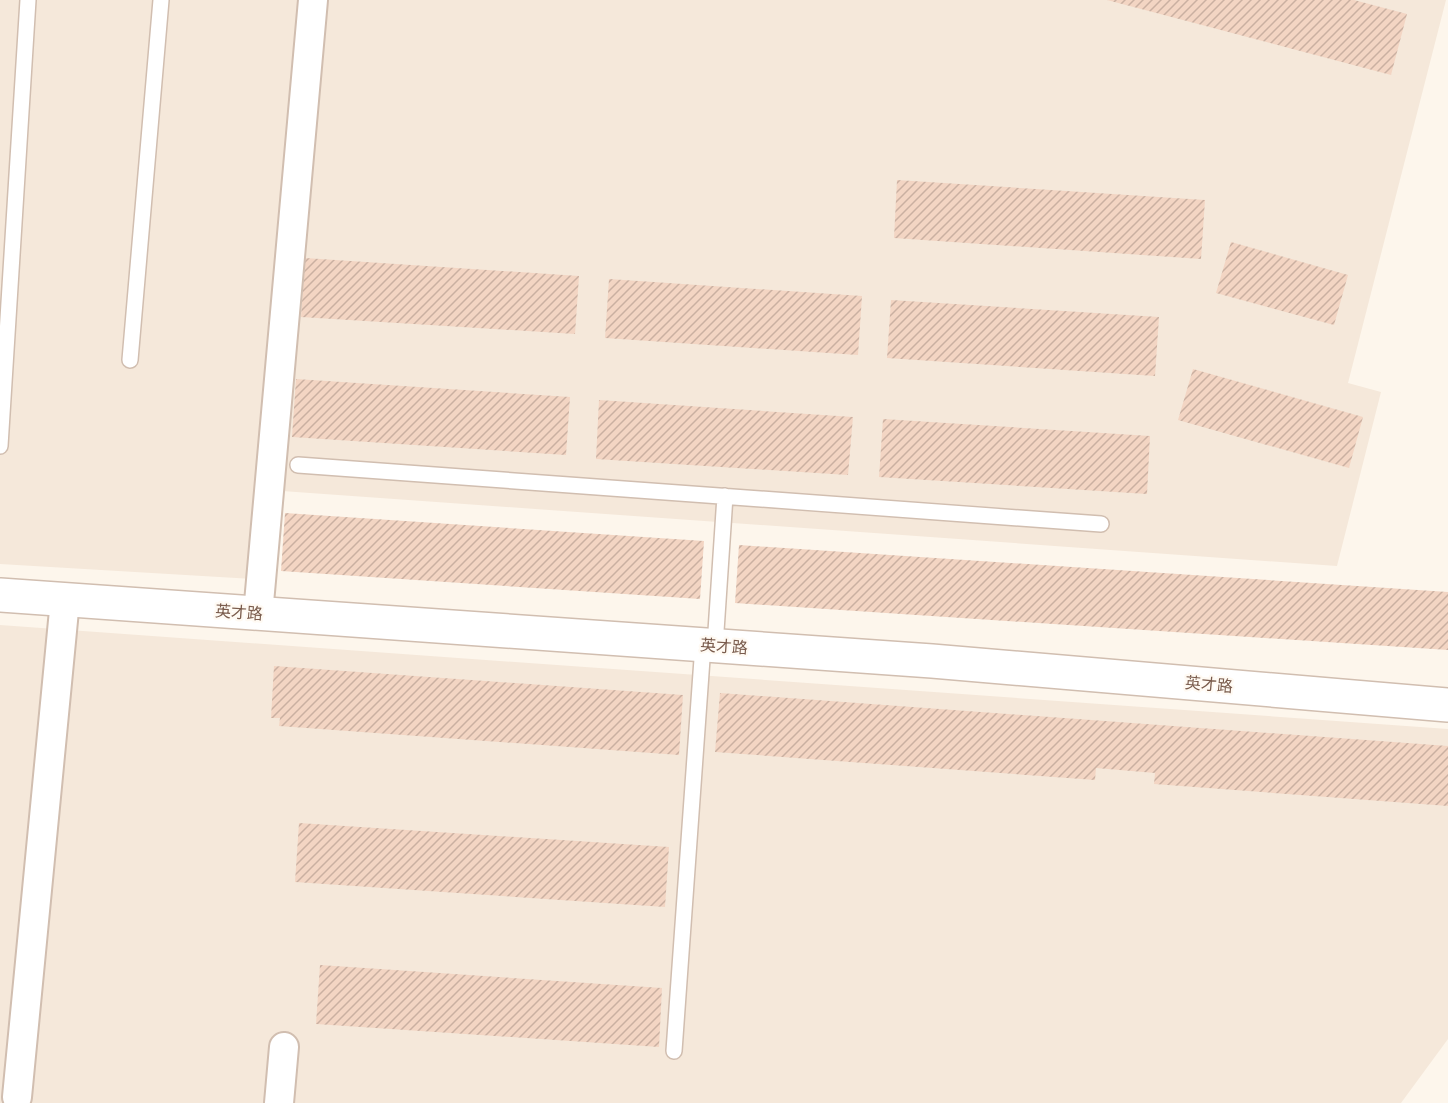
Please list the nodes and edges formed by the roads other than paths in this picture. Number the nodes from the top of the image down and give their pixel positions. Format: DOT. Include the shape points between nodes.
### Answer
graph roads {
  1 [pos="28,0"];
  2 [pos="161,0"];
  3 [pos="313,0"];
  4 [pos="129,360"];
  5 [pos="0,446"];
  6 [pos="298,465"];
  7 [pos="725,496"];
  8 [pos="1101,524"];
  9 [pos="0,595"];
  10 [pos="66,600"];
  11 [pos="258,614"];
  12 [pos="709,645"];
  13 [pos="1448,705"];
  14 [pos="284,1047"];
  15 [pos="674,1051"];
  16 [pos="17,1097"];
  17 [pos="279,1103"];
  1 -- 5 [label="lane"];
  2 -- 4 [label="lane"];
  3 -- 11 [label="street"];
  6 -- 7 [label="lane"];
  7 -- 8 [label="lane"];
  7 -- 12 [label="lane"];
  9 -- 10 [label="street, 英才路"];
  10 -- 11 [label="street, 英才路"];
  10 -- 16 [label="street"];
  11 -- 12 [label="street, 英才路"];
  12 -- 13 [label="street, 英才路"];
  12 -- 15 [label="lane"];
  14 -- 17 [label="street"];
}
